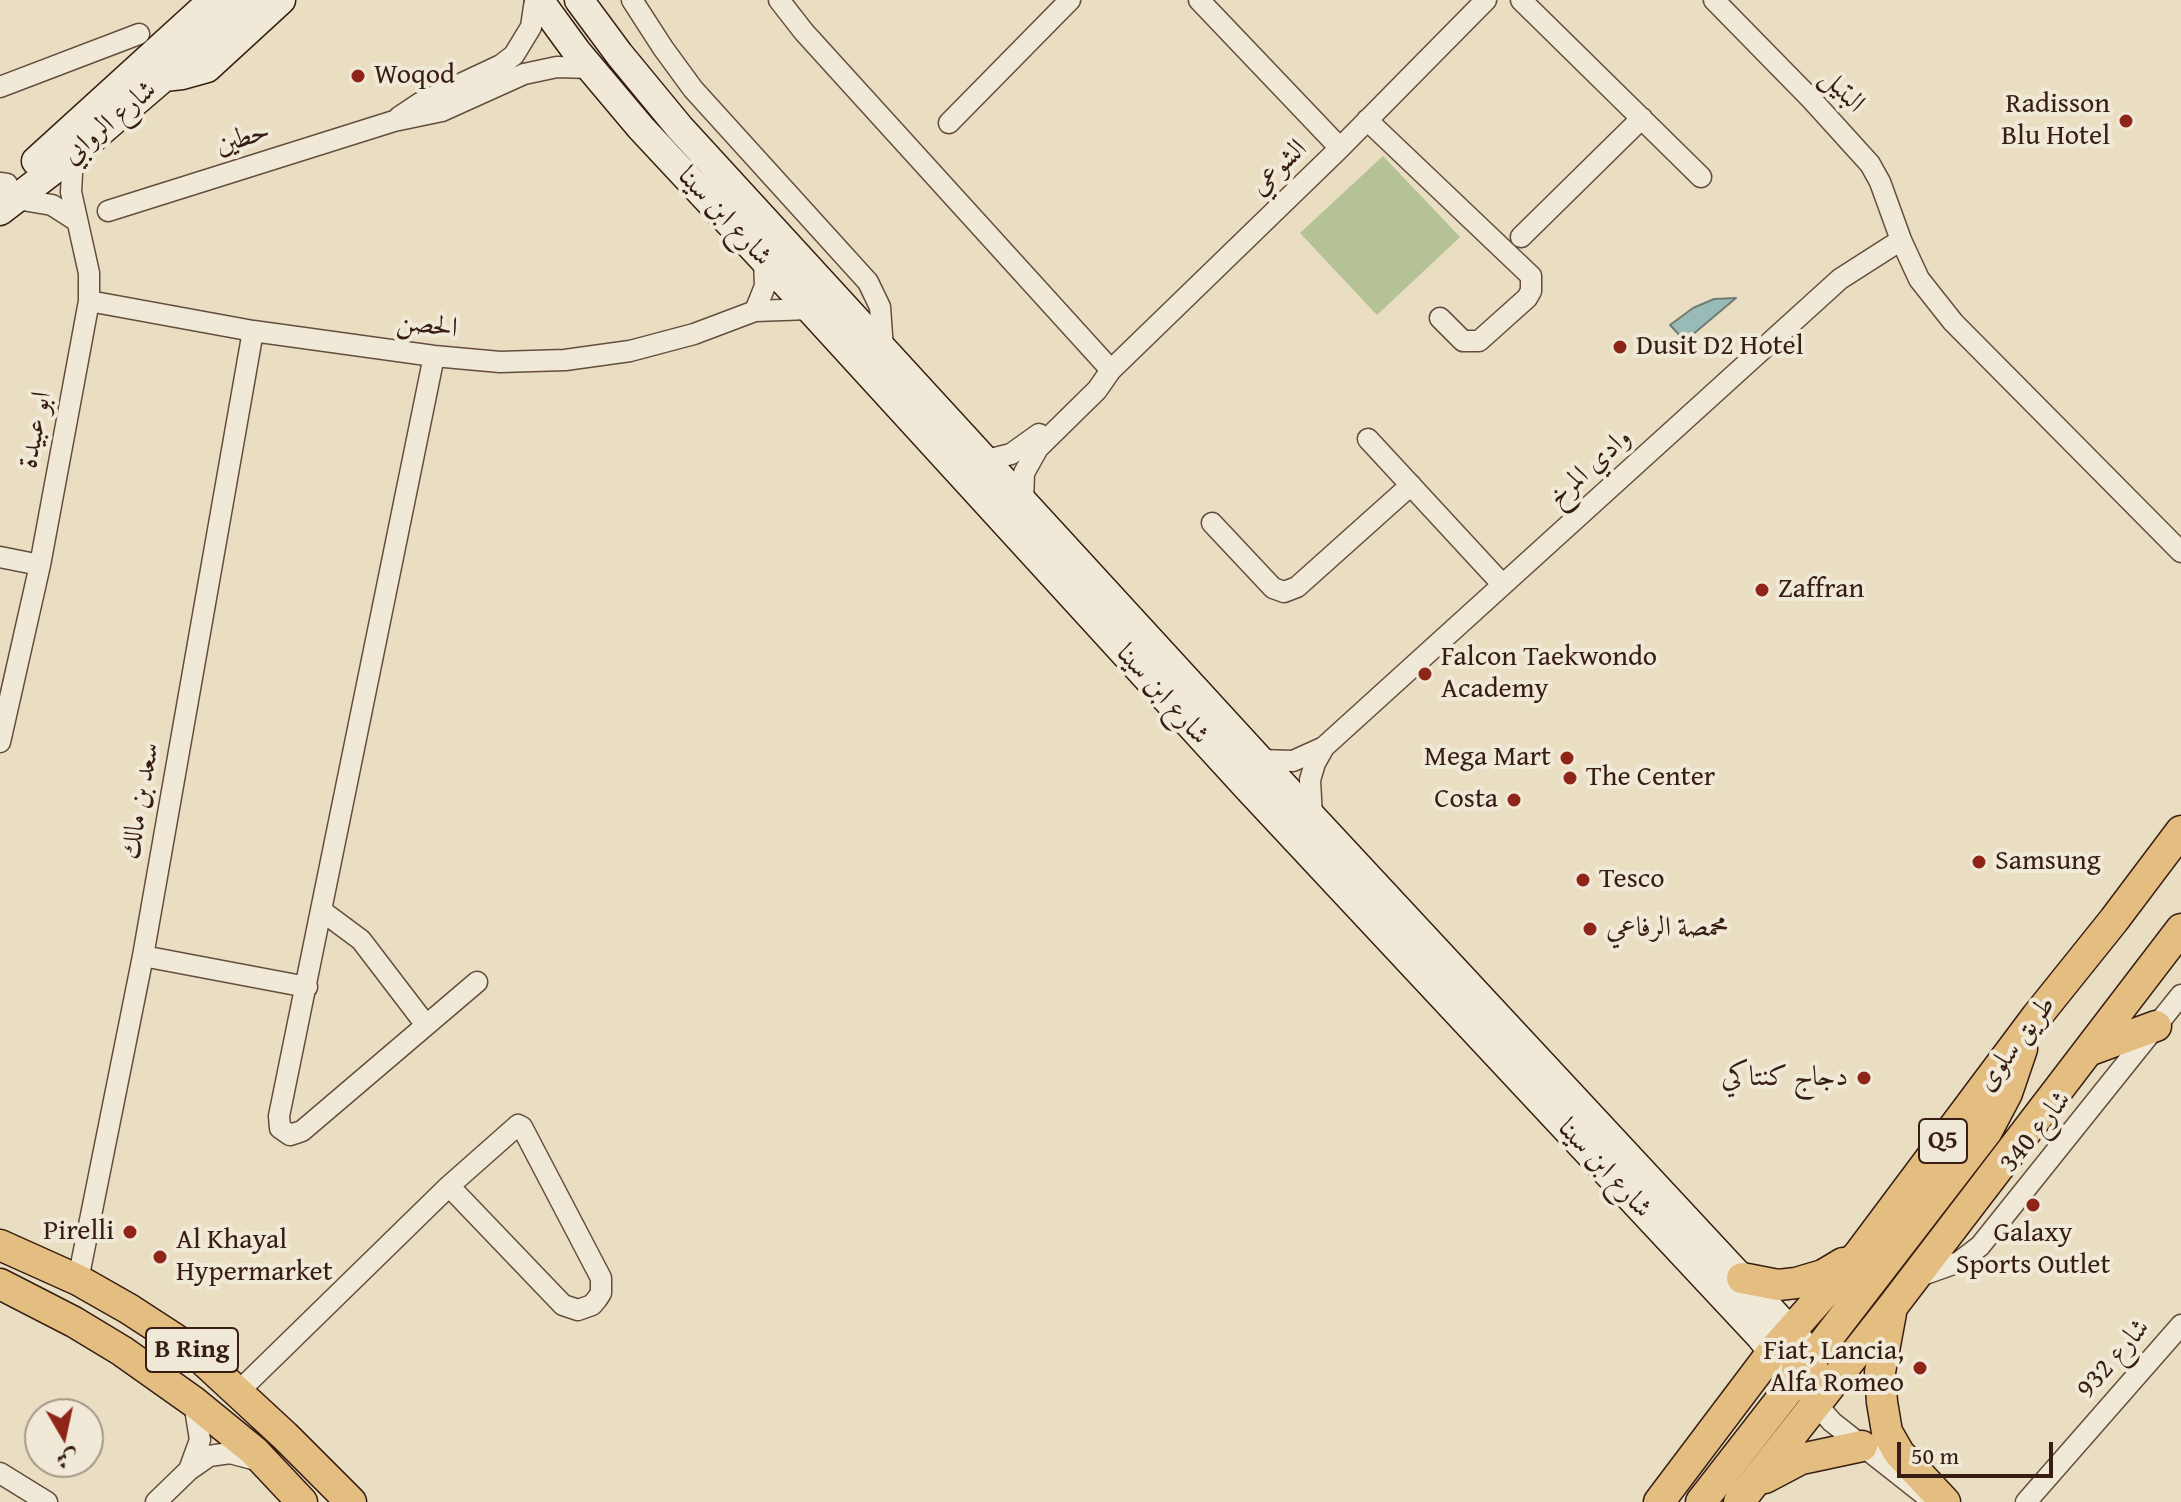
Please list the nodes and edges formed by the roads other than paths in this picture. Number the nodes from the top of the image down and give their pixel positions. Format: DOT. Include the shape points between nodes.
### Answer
graph roads {
  1 [pos="213,0"];
  2 [pos="247,0"];
  3 [pos="281,0"];
  4 [pos="537,0"];
  5 [pos="579,0"];
  6 [pos="632,0"];
  7 [pos="779,0"];
  8 [pos="1199,0"];
  9 [pos="1486,0"];
  10 [pos="1521,0"];
  11 [pos="1714,0"];
  12 [pos="1061,3"];
  13 [pos="139,34"];
  14 [pos="590,68"];
  15 [pos="164,77"];
  16 [pos="0,87"];
  17 [pos="1642,118"];
  18 [pos="1367,120"];
  19 [pos="394,121"];
  20 [pos="949,123"];
  21 [pos="1340,148"];
  22 [pos="73,155"];
  23 [pos="1701,177"];
  24 [pos="5,193"];
  25 [pos="108,211"];
  26 [pos="77,221"];
  27 [pos="1521,237"];
  28 [pos="1901,240"];
  29 [pos="764,260"];
  30 [pos="89,301"];
  31 [pos="810,309"];
  32 [pos="755,311"];
  33 [pos="1440,318"];
  34 [pos="253,331"];
  35 [pos="883,349"];
  36 [pos="434,356"];
  37 [pos="1109,372"];
  38 [pos="1368,439"];
  39 [pos="987,460"];
  40 [pos="1411,485"];
  41 [pos="1023,501"];
  42 [pos="1212,523"];
  43 [pos="2181,552"];
  44 [pos="0,557"];
  45 [pos="40,565"];
  46 [pos="1502,584"];
  47 [pos="0,742"];
  48 [pos="1324,747"];
  49 [pos="1259,760"];
  50 [pos="1312,817"];
  51 [pos="2181,831"];
  52 [pos="322,911"];
  53 [pos="2181,929"];
  54 [pos="143,956"];
  55 [pos="477,982"];
  56 [pos="307,987"];
  57 [pos="2181,995"];
  58 [pos="426,1025"];
  59 [pos="2156,1026"];
  60 [pos="2028,1028"];
  61 [pos="2088,1051"];
  62 [pos="449,1186"];
  63 [pos="0,1245"];
  64 [pos="1859,1254"];
  65 [pos="1742,1278"];
  66 [pos="1914,1278"];
  67 [pos="78,1280"];
  68 [pos="0,1284"];
  69 [pos="1892,1307"];
  70 [pos="2181,1325"];
  71 [pos="1782,1341"];
  72 [pos="1805,1369"];
  73 [pos="238,1392"];
  74 [pos="1825,1393"];
  75 [pos="194,1402"];
  76 [pos="1862,1446"];
  77 [pos="267,1464"];
  78 [pos="189,1470"];
  79 [pos="0,1473"];
  80 [pos="1746,1494"];
  81 [pos="47,1502"];
  82 [pos="156,1502"];
  83 [pos="302,1502"];
  84 [pos="351,1502"];
  85 [pos="1659,1502"];
  86 [pos="1701,1502"];
  87 [pos="1935,1502"];
  88 [pos="1945,1502"];
  89 [pos="2026,1502"];
  1 -- 24 [label="street, شارع الروابي"];
  2 -- 15 [label="street"];
  3 -- 15 [label="street, شارع الروابي" via="207,68"];
  4 -- 14 [label="street, شارع ابن سينا"];
  4 -- 19 [label="street, حطين" via="531,27 514,55"];
  5 -- 35 [label="street, شارع ابن سينا" via="680,128"];
  6 -- 35 [label="street" via="693,89 868,282 880,307"];
  7 -- 37 [label="street"];
  8 -- 21 [label="street"];
  9 -- 18 [label="street, الشوعي"];
  10 -- 17 [label="street"];
  11 -- 28 [label="street, البتيل" via="1870,164"];
  12 -- 20 [label="street"];
  13 -- 16 [label="street"];
  14 -- 19 [label="street, حطين" via="532,71 442,111"];
  14 -- 29 [label="street, شارع ابن سينا"];
  15 -- 22 [label="street, شارع الروابي"];
  17 -- 23 [label="street"];
  17 -- 27 [label="street"];
  18 -- 21 [label="street, الشوعي"];
  18 -- 33 [label="street" via="1531,276 1527,298 1479,341 1463,341"];
  19 -- 25 [label="street, حطين"];
  21 -- 37 [label="street, الشوعي"];
  22 -- 24 [label="street, شارع الروابي"];
  22 -- 26 [label="street, ابو عبيدة" via="71,192"];
  24 -- 26 [label="street" via="52,205"];
  26 -- 30 [label="street, ابو عبيدة" via="89,273"];
  28 -- 43 [label="street, البتيل" via="1919,279 1953,322"];
  28 -- 46 [label="street, وادي المرخ" via="1840,279"];
  29 -- 31 [label="street, شارع ابن سينا"];
  29 -- 32 [label="street" via="765,286"];
  30 -- 34 [label="street, الحصن"];
  30 -- 45 [label="street, ابو عبيدة"];
  31 -- 32 [label="street, الحصن"];
  31 -- 71 [label="street, شارع ابن سينا" via="1248,788"];
  32 -- 36 [label="street, الحصن" via="694,334 598,356 500,362"];
  34 -- 36 [label="street, الحصن"];
  34 -- 54 [label="street, سعد بن مالك"];
  35 -- 39 [label="street, شارع ابن سينا"];
  36 -- 52 [label="street"];
  37 -- 39 [label="street, الشوعي" via="1022,448"];
  37 -- 41 [label="street, الشوعي" via="1029,459"];
  38 -- 40 [label="street"];
  39 -- 41 [label="street, شارع ابن سينا"];
  40 -- 42 [label="street" via="1297,587 1284,592 1273,588"];
  40 -- 46 [label="street"];
  41 -- 49 [label="street, شارع ابن سينا"];
  44 -- 45 [label="street"];
  45 -- 47 [label="street, ابو عبيدة"];
  46 -- 48 [label="street, وادي المرخ"];
  48 -- 49 [label="street, وادي المرخ" via="1293,761"];
  48 -- 50 [label="street, وادي المرخ" via="1310,780"];
  49 -- 50 [label="street, شارع ابن سينا"];
  50 -- 65 [label="street, شارع ابن سينا"];
  51 -- 60 [label="main road, طريق سلوى / Q5"];
  52 -- 56 [label="street"];
  52 -- 58 [label="street" via="361,940"];
  53 -- 61 [label="main road, Q5"];
  54 -- 56 [label="street"];
  54 -- 67 [label="street, سعد بن مالك"];
  55 -- 58 [label="street"];
  56 -- 58 [label="street" via="278,1122 290,1135 302,1131"];
  57 -- 59 [label="street, شارع 340"];
  59 -- 61 [label="main road"];
  59 -- 66 [label="street, شارع 340" via="1980,1246 1959,1262"];
  60 -- 64 [label="main road, طريق سلوى / Q5"];
  60 -- 72 [label="main road" via="2007,1093 1987,1131"];
  61 -- 66 [label="main road, Q5"];
  62 -- 62 [label="street" via="563,1305 578,1310 597,1299 601,1278 522,1127 514,1126"];
  62 -- 73 [label="street"];
  63 -- 67 [label="main road, B Ring"];
  64 -- 65 [label="main road" via="1823,1275 1796,1283"];
  64 -- 71 [label="main road, طريق سلوى / Q5"];
  65 -- 71 [label="street, شارع ابن سينا"];
  66 -- 69 [label="main road, Q5"];
  67 -- 73 [label="main road, B Ring" via="192,1350"];
  68 -- 75 [label="main road, B Ring" via="86,1329"];
  69 -- 74 [label="main road, Q5"];
  69 -- 88 [label="main road" via="1880,1372 1887,1432 1899,1453"];
  70 -- 89 [label="street, شارع 932"];
  71 -- 72 [label="main road" via="1798,1350"];
  71 -- 85 [label="main road, Q5"];
  72 -- 74 [label="main road"];
  72 -- 86 [label="main road"];
  73 -- 84 [label="main road, B Ring"];
  74 -- 76 [label="street" via="1832,1422"];
  74 -- 80 [label="main road, Q5"];
  75 -- 77 [label="main road, B Ring"];
  75 -- 78 [label="street" via="200,1440"];
  76 -- 80 [label="main road" via="1801,1459"];
  76 -- 87 [label="street"];
  77 -- 78 [label="street" via="220,1454"];
  77 -- 83 [label="main road, B Ring"];
  78 -- 82 [label="street"];
  79 -- 81 [label="street"];
}
